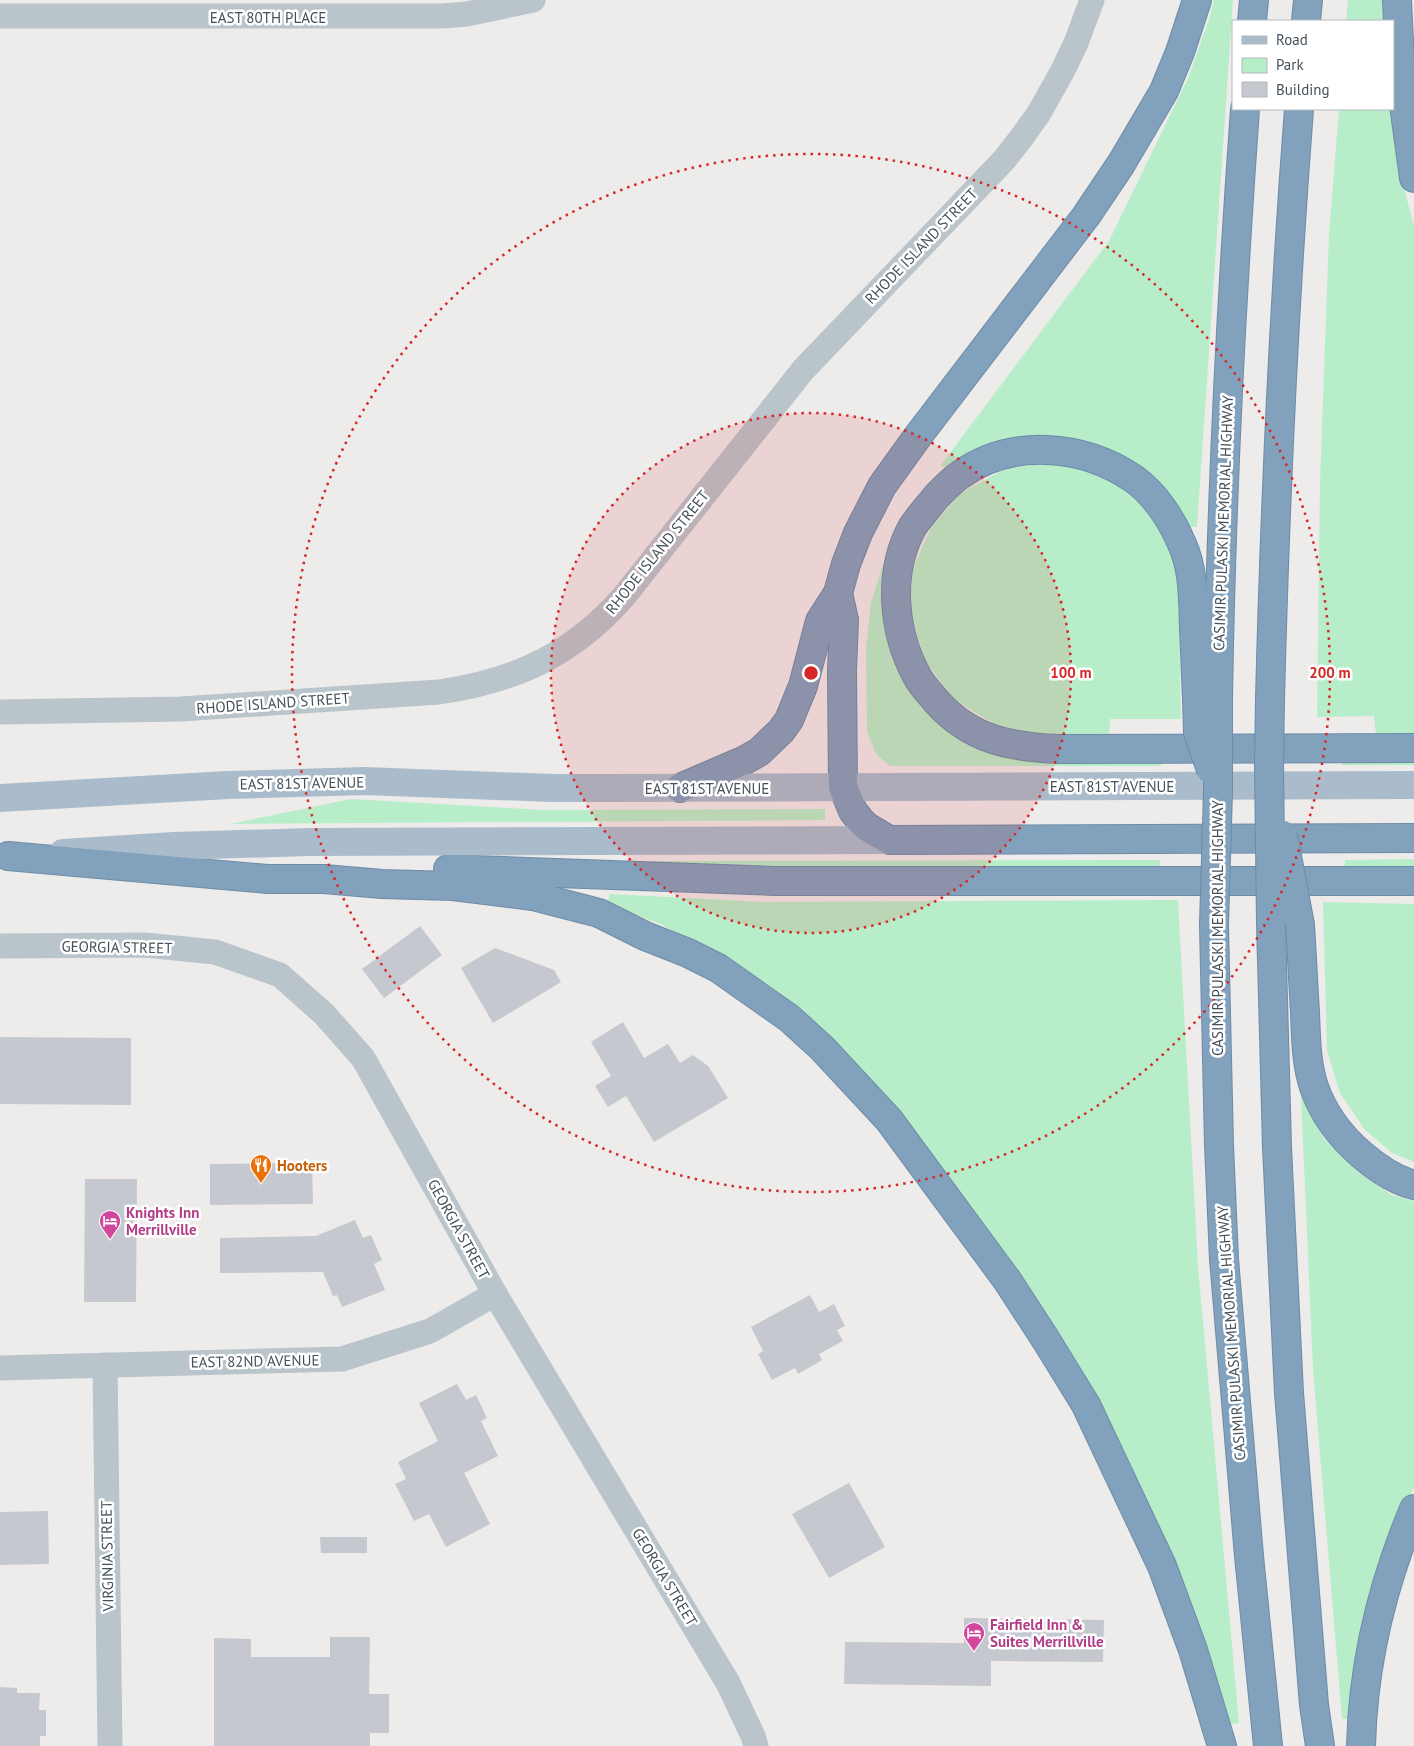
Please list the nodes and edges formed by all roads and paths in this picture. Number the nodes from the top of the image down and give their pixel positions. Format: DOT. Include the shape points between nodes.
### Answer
graph roads {
  1 [pos="534,0"];
  2 [pos="1092,0"];
  3 [pos="1197,0"];
  4 [pos="1254,0"];
  5 [pos="1308,0"];
  6 [pos="1397,0"];
  7 [pos="0,16"];
  8 [pos="1252,20"];
  9 [pos="1306,20"];
  10 [pos="1245,110"];
  11 [pos="1299,110"];
  12 [pos="1414,178"];
  13 [pos="838,593"];
  14 [pos="1207,699"];
  15 [pos="0,712"];
  16 [pos="1414,748"];
  17 [pos="1269,765"];
  18 [pos="1414,785"];
  19 [pos="843,787"];
  20 [pos="680,788"];
  21 [pos="0,798"];
  22 [pos="1414,838"];
  23 [pos="889,840"];
  24 [pos="4,857"];
  25 [pos="324,879"];
  26 [pos="1414,881"];
  27 [pos="0,946"];
  28 [pos="1414,1185"];
  29 [pos="495,1294"];
  30 [pos="105,1365"];
  31 [pos="0,1368"];
  32 [pos="1414,1509"];
  33 [pos="110,1746"];
  34 [pos="756,1746"];
  35 [pos="1222,1746"];
  36 [pos="1268,1746"];
  37 [pos="1320,1746"];
  38 [pos="1361,1746"];
  1 -- 7 [label="street, EAST 80TH PLACE" via="442,16"];
  2 -- 15 [label="street, RHODE ISLAND STREET" via="1052,93 1004,160 803,370 612,610 580,639 544,661 510,676 439,692 181,709"];
  3 -- 13 [label="highway" via="1159,101 1121,164 1086,216 882,486 858,533"];
  4 -- 8 [label="highway"];
  5 -- 9 [label="highway"];
  6 -- 12 [label="highway" via="1401,83"];
  10 -- 14 [label="highway, CASIMIR PULASKI MEMORIAL HIGHWAY"];
  11 -- 17 [label="highway, bridge" via="1281,402"];
  13 -- 19 [label="highway" via="844,620"];
  13 -- 20 [label="highway" via="820,621 799,699 781,732 746,760"];
  14 -- 16 [label="highway" via="1191,574 1183,545 1156,501 1135,480 1107,463 1079,453 1054,450 1028,450 1003,455 960,475 925,509 913,527 898,571 897,617 902,641 922,685 962,724 984,737 1005,744 1040,748"];
  14 -- 36 [label="highway, CASIMIR PULASKI MEMORIAL HIGHWAY, bridge" via="1218,790 1214,926 1224,1259"];
  17 -- 28 [label="highway, bridge" via="1300,925 1308,1061 1314,1087 1337,1129 1365,1158"];
  17 -- 37 [label="highway, bridge" via="1279,1196 1289,1393"];
  18 -- 19 [label="main road, EAST 81ST AVENUE"];
  19 -- 20 [label="main road, EAST 81ST AVENUE"];
  19 -- 23 [label="highway" via="860,820 867,828"];
  20 -- 21 [label="main road, EAST 81ST AVENUE" via="553,788 364,781"];
  22 -- 23 [label="highway"];
  23 -- 24 [label="main road" via="310,842 174,846"];
  24 -- 25 [label="highway" via="268,879"];
  25 -- 26 [label="highway" via="382,870 425,869 775,881"];
  25 -- 35 [label="highway" via="494,890 599,913 718,968 789,1018 822,1048 888,1120 1001,1272 1086,1405 1162,1566 1193,1650"];
  27 -- 29 [label="street, GEORGIA STREET" via="145,945 214,952 280,975 324,1014 363,1058"];
  29 -- 30 [label="street, EAST 82ND AVENUE" via="430,1331 342,1359"];
  29 -- 34 [label="street, GEORGIA STREET" via="728,1683"];
  30 -- 31 [label="street, EAST 82ND AVENUE"];
  30 -- 33 [label="street, VIRGINIA STREET"];
  32 -- 38 [label="highway" via="1396,1555 1373,1637 1363,1698"];
}
